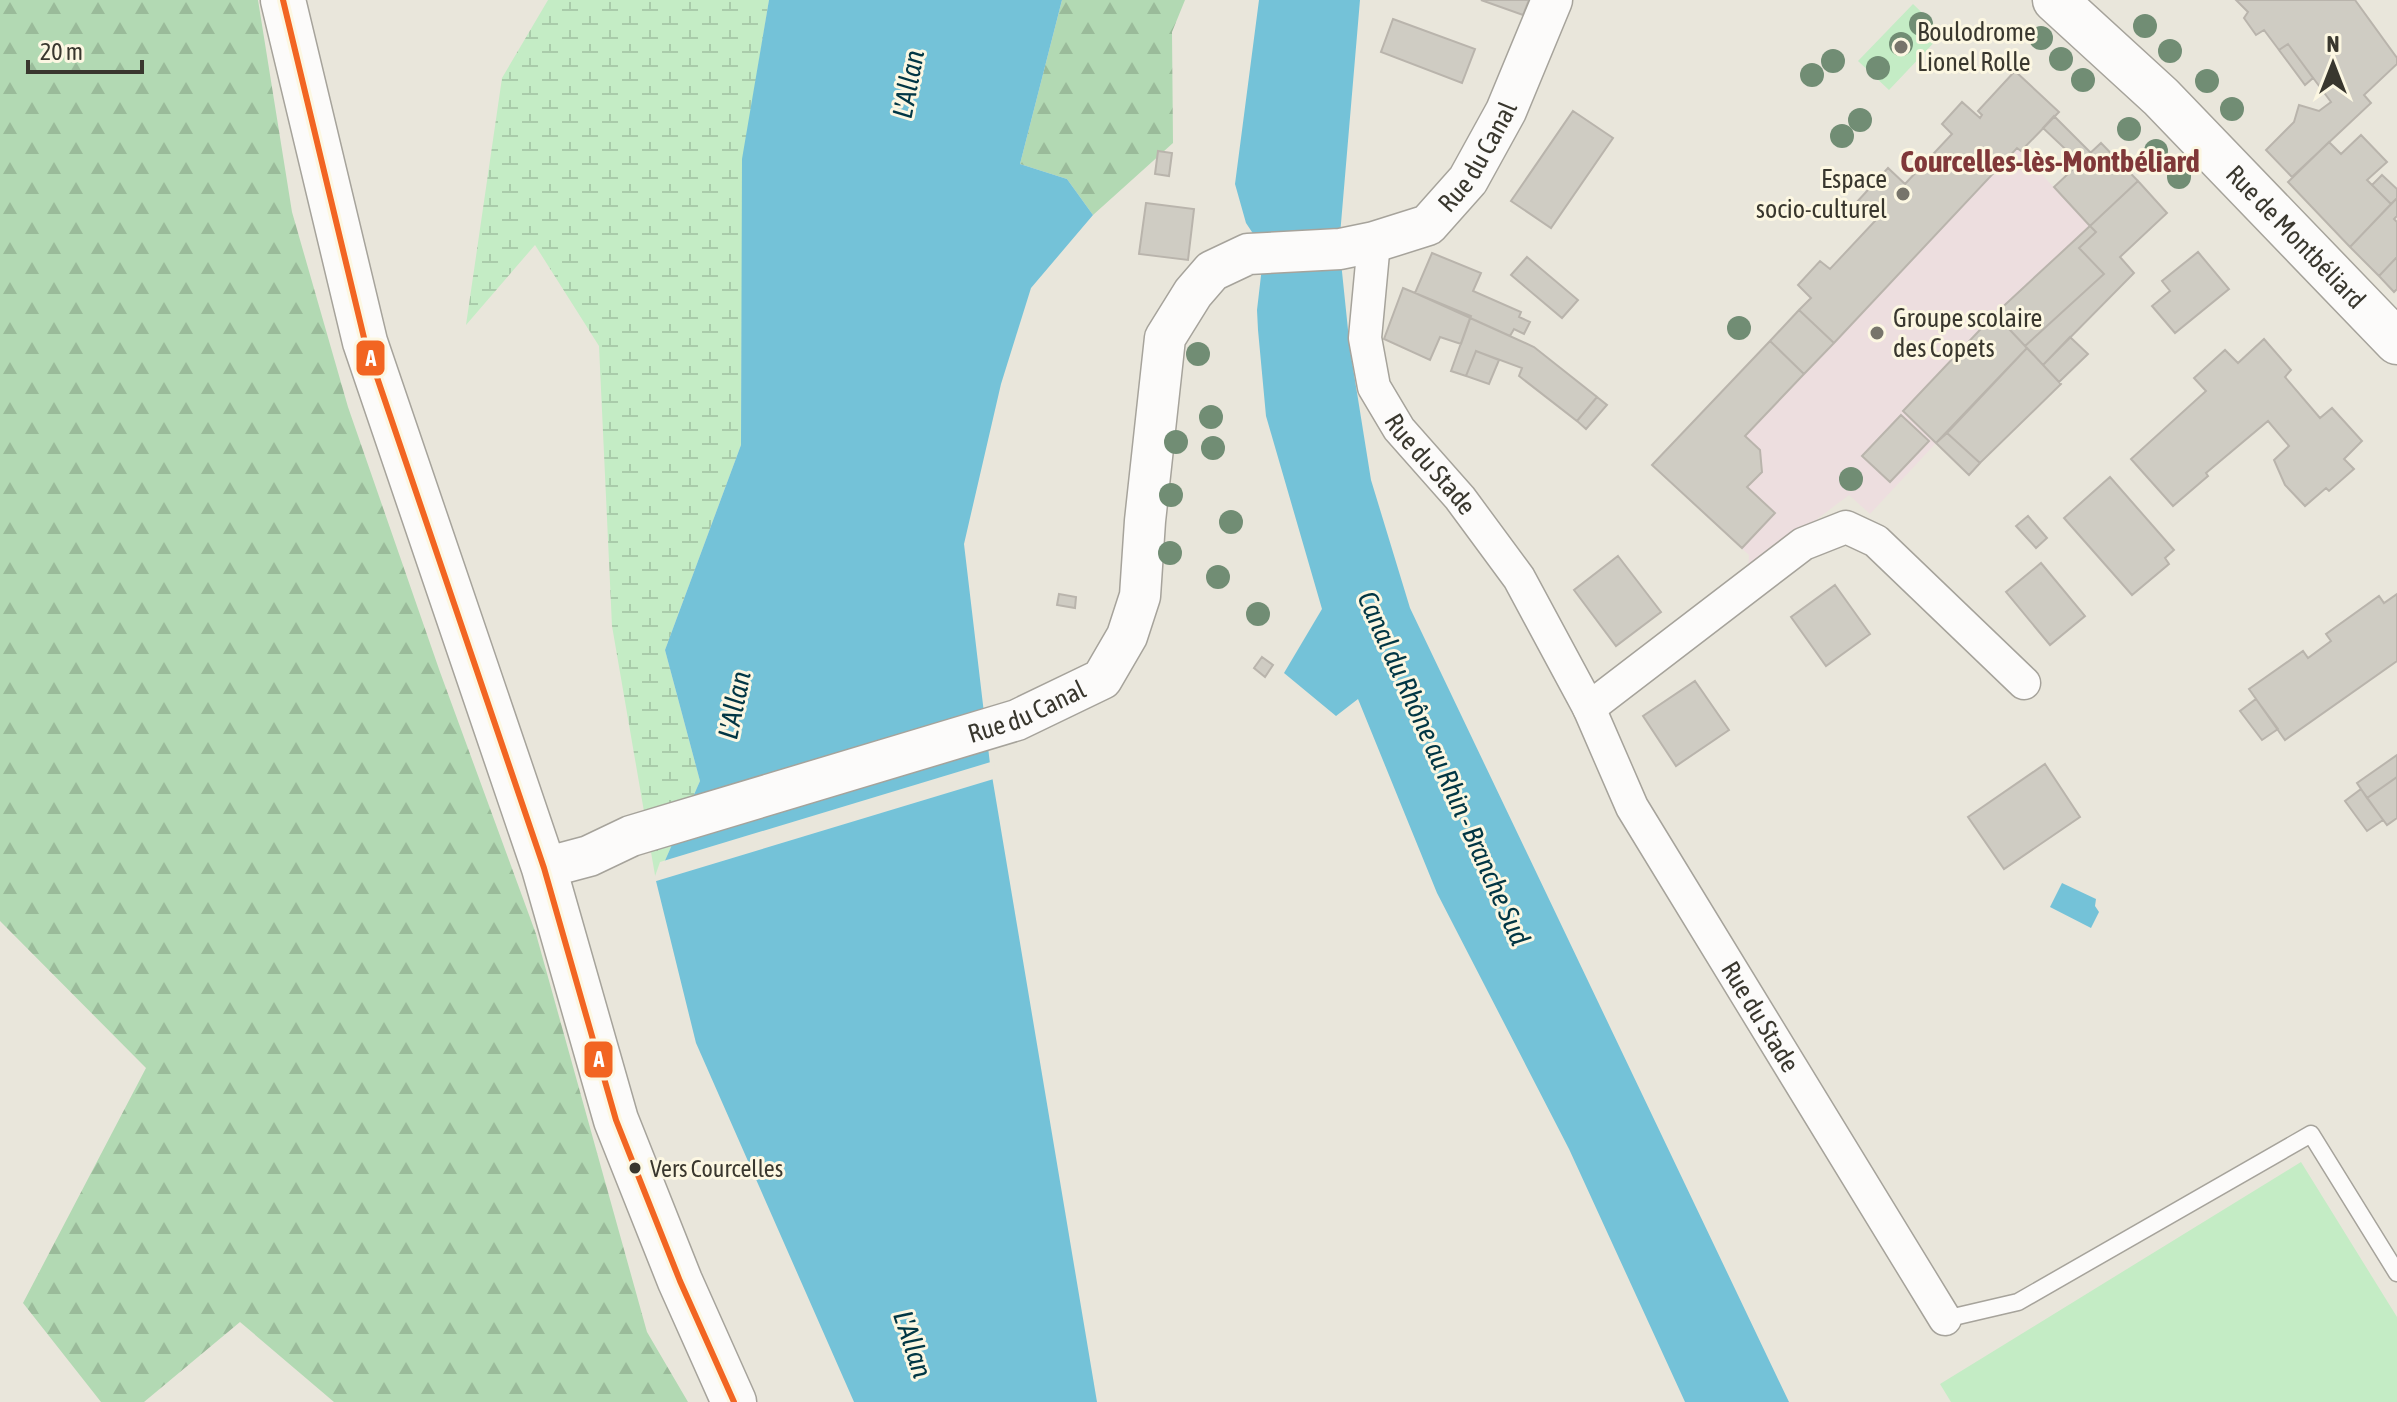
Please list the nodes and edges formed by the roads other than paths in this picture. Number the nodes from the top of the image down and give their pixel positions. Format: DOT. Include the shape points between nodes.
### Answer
graph roads {
  1 [pos="283,0"];
  2 [pos="1552,0"];
  3 [pos="2058,1"];
  4 [pos="1357,245"];
  5 [pos="2397,342"];
  6 [pos="2024,683"];
  7 [pos="1589,708"];
  8 [pos="544,868"];
  9 [pos="2397,1273"];
  10 [pos="1945,1319"];
  11 [pos="734,1402"];
  1 -- 8 [label="main road" via="365,342"];
  2 -- 4 [label="street, Rue du Canal" via="1506,111 1468,180 1428,225"];
  3 -- 5 [label="main road, Rue de Montbéliard" via="2161,97"];
  4 -- 7 [label="street, Rue du Stade" via="1374,387 1399,429 1460,498 1519,578"];
  4 -- 8 [label="street, Rue du Canal" via="1248,254 1212,271 1165,338 1140,596 1127,636 1102,679 1017,720"];
  6 -- 7 [label="street" via="1876,541 1846,527 1803,544"];
  7 -- 10 [label="street, Rue du Stade" via="1632,807"];
  8 -- 11 [label="main road" via="616,1120"];
  9 -- 10 [label="lane" via="2311,1134 2018,1302"];
}
